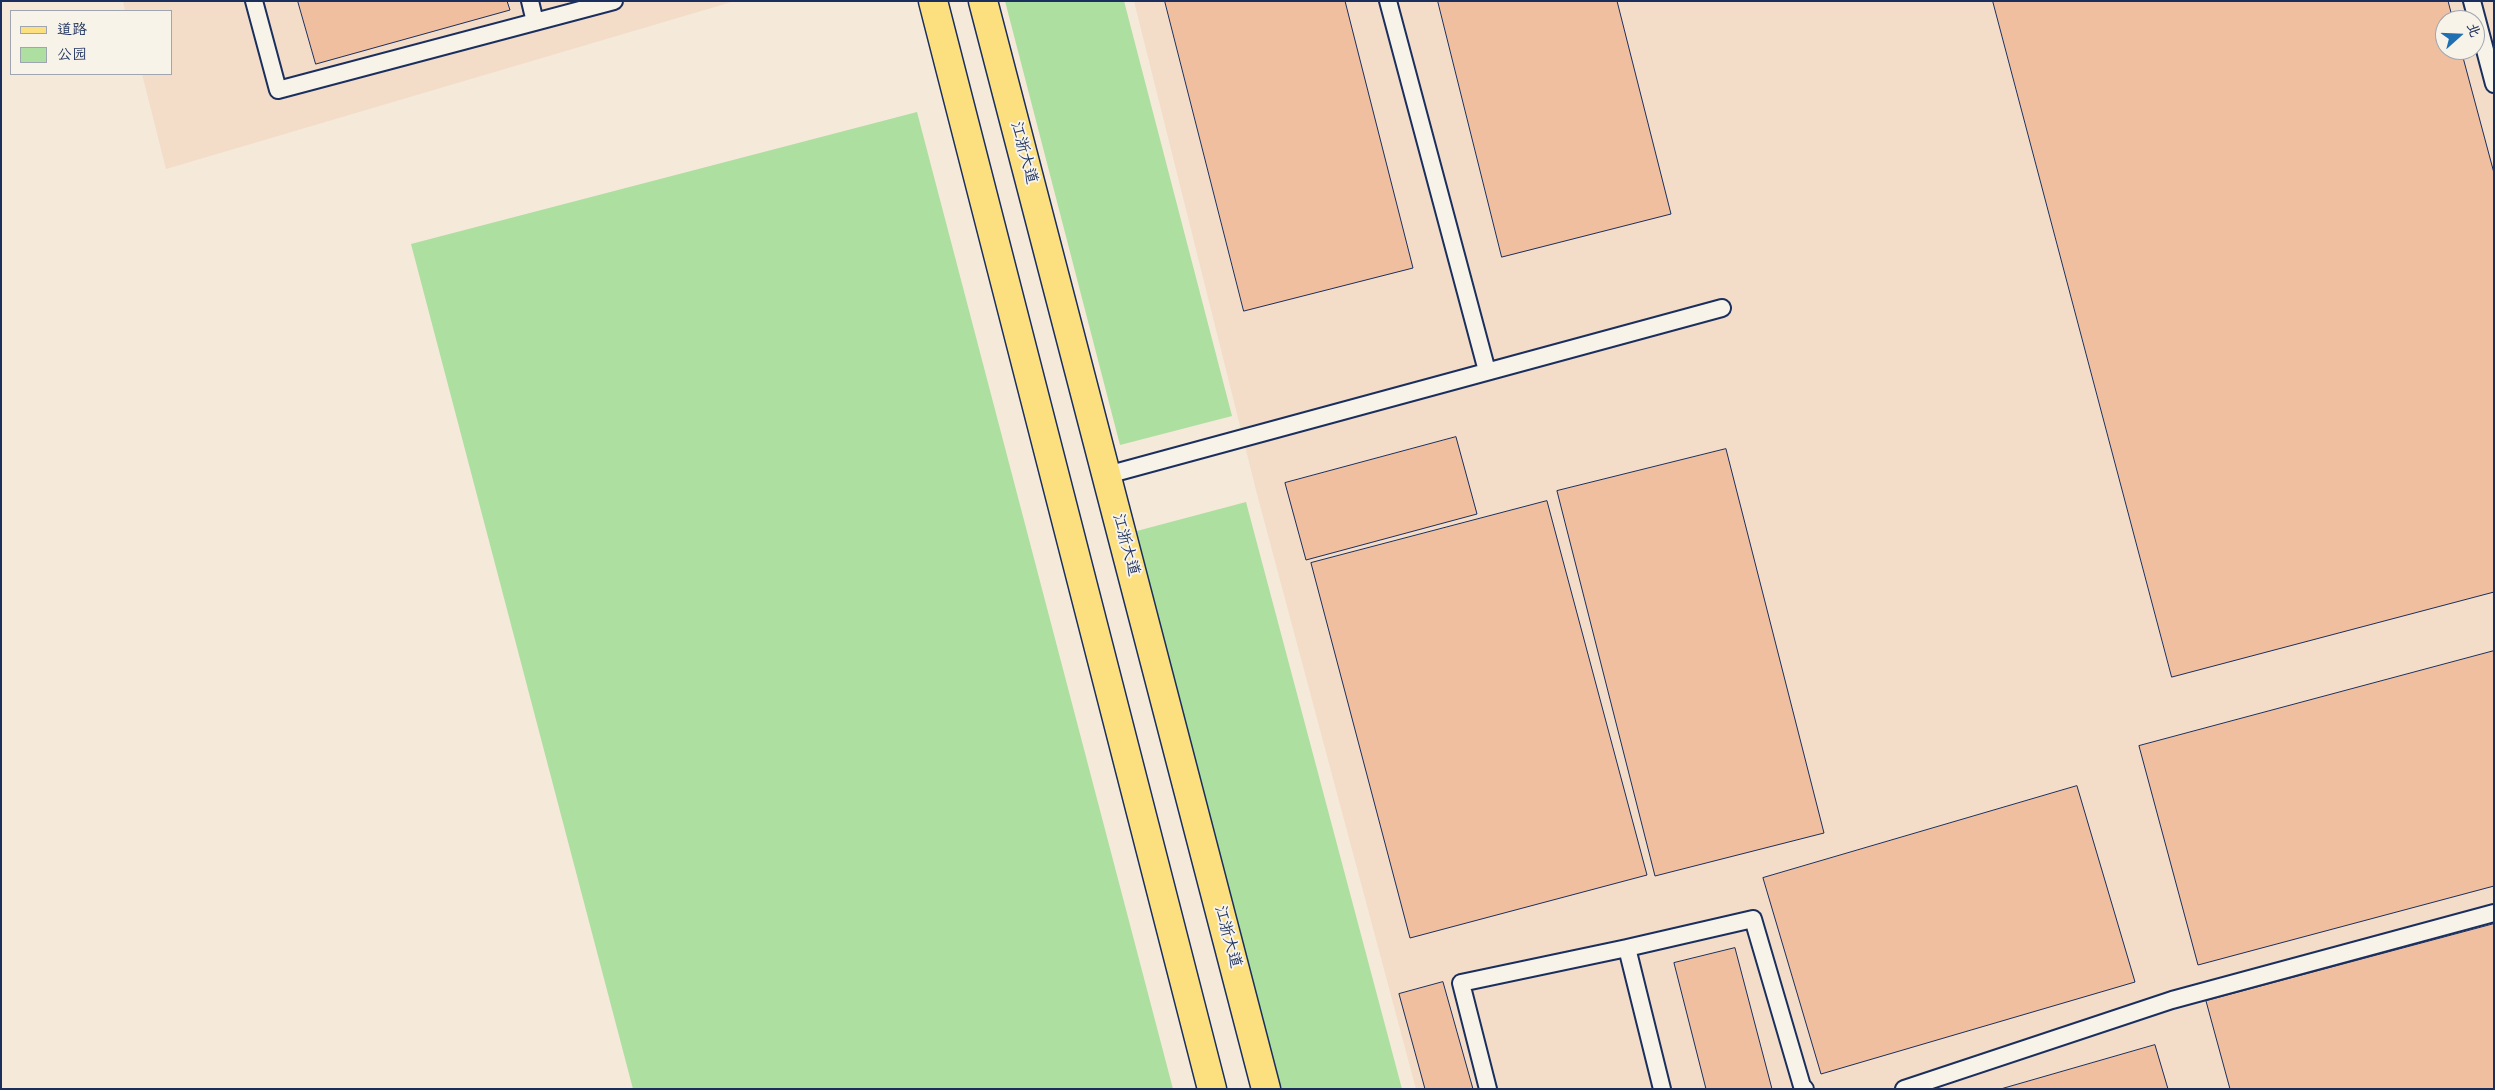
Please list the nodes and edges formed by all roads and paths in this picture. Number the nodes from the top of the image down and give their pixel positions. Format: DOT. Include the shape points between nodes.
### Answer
graph roads {
  1 [pos="254,1"];
  2 [pos="530,1"];
  3 [pos="614,1"];
  4 [pos="933,1"];
  5 [pos="983,1"];
  6 [pos="1388,1"];
  7 [pos="2472,1"];
  8 [pos="535,22"];
  9 [pos="2494,84"];
  10 [pos="1722,308"];
  11 [pos="1487,371"];
  12 [pos="1107,475"];
  13 [pos="2494,913"];
  14 [pos="1626,948"];
  15 [pos="1212,1089"];
  16 [pos="1266,1089"];
  17 [pos="1488,1089"];
  18 [pos="1662,1089"];
  19 [pos="1805,1089"];
  20 [pos="1904,1089"];
  1 -- 8 [label="lane" via="278,90"];
  2 -- 8 [label="lane"];
  3 -- 8 [label="lane"];
  4 -- 15 [label="main road"];
  5 -- 12 [label="main road, 江浙大道"];
  6 -- 11 [label="lane"];
  7 -- 9 [label="lane"];
  10 -- 11 [label="lane"];
  11 -- 12 [label="lane"];
  12 -- 16 [label="main road, 江浙大道"];
  13 -- 20 [label="lane" via="2172,1000"];
  14 -- 17 [label="lane" via="1461,983"];
  14 -- 18 [label="lane"];
  14 -- 19 [label="lane" via="1753,919"];
}
